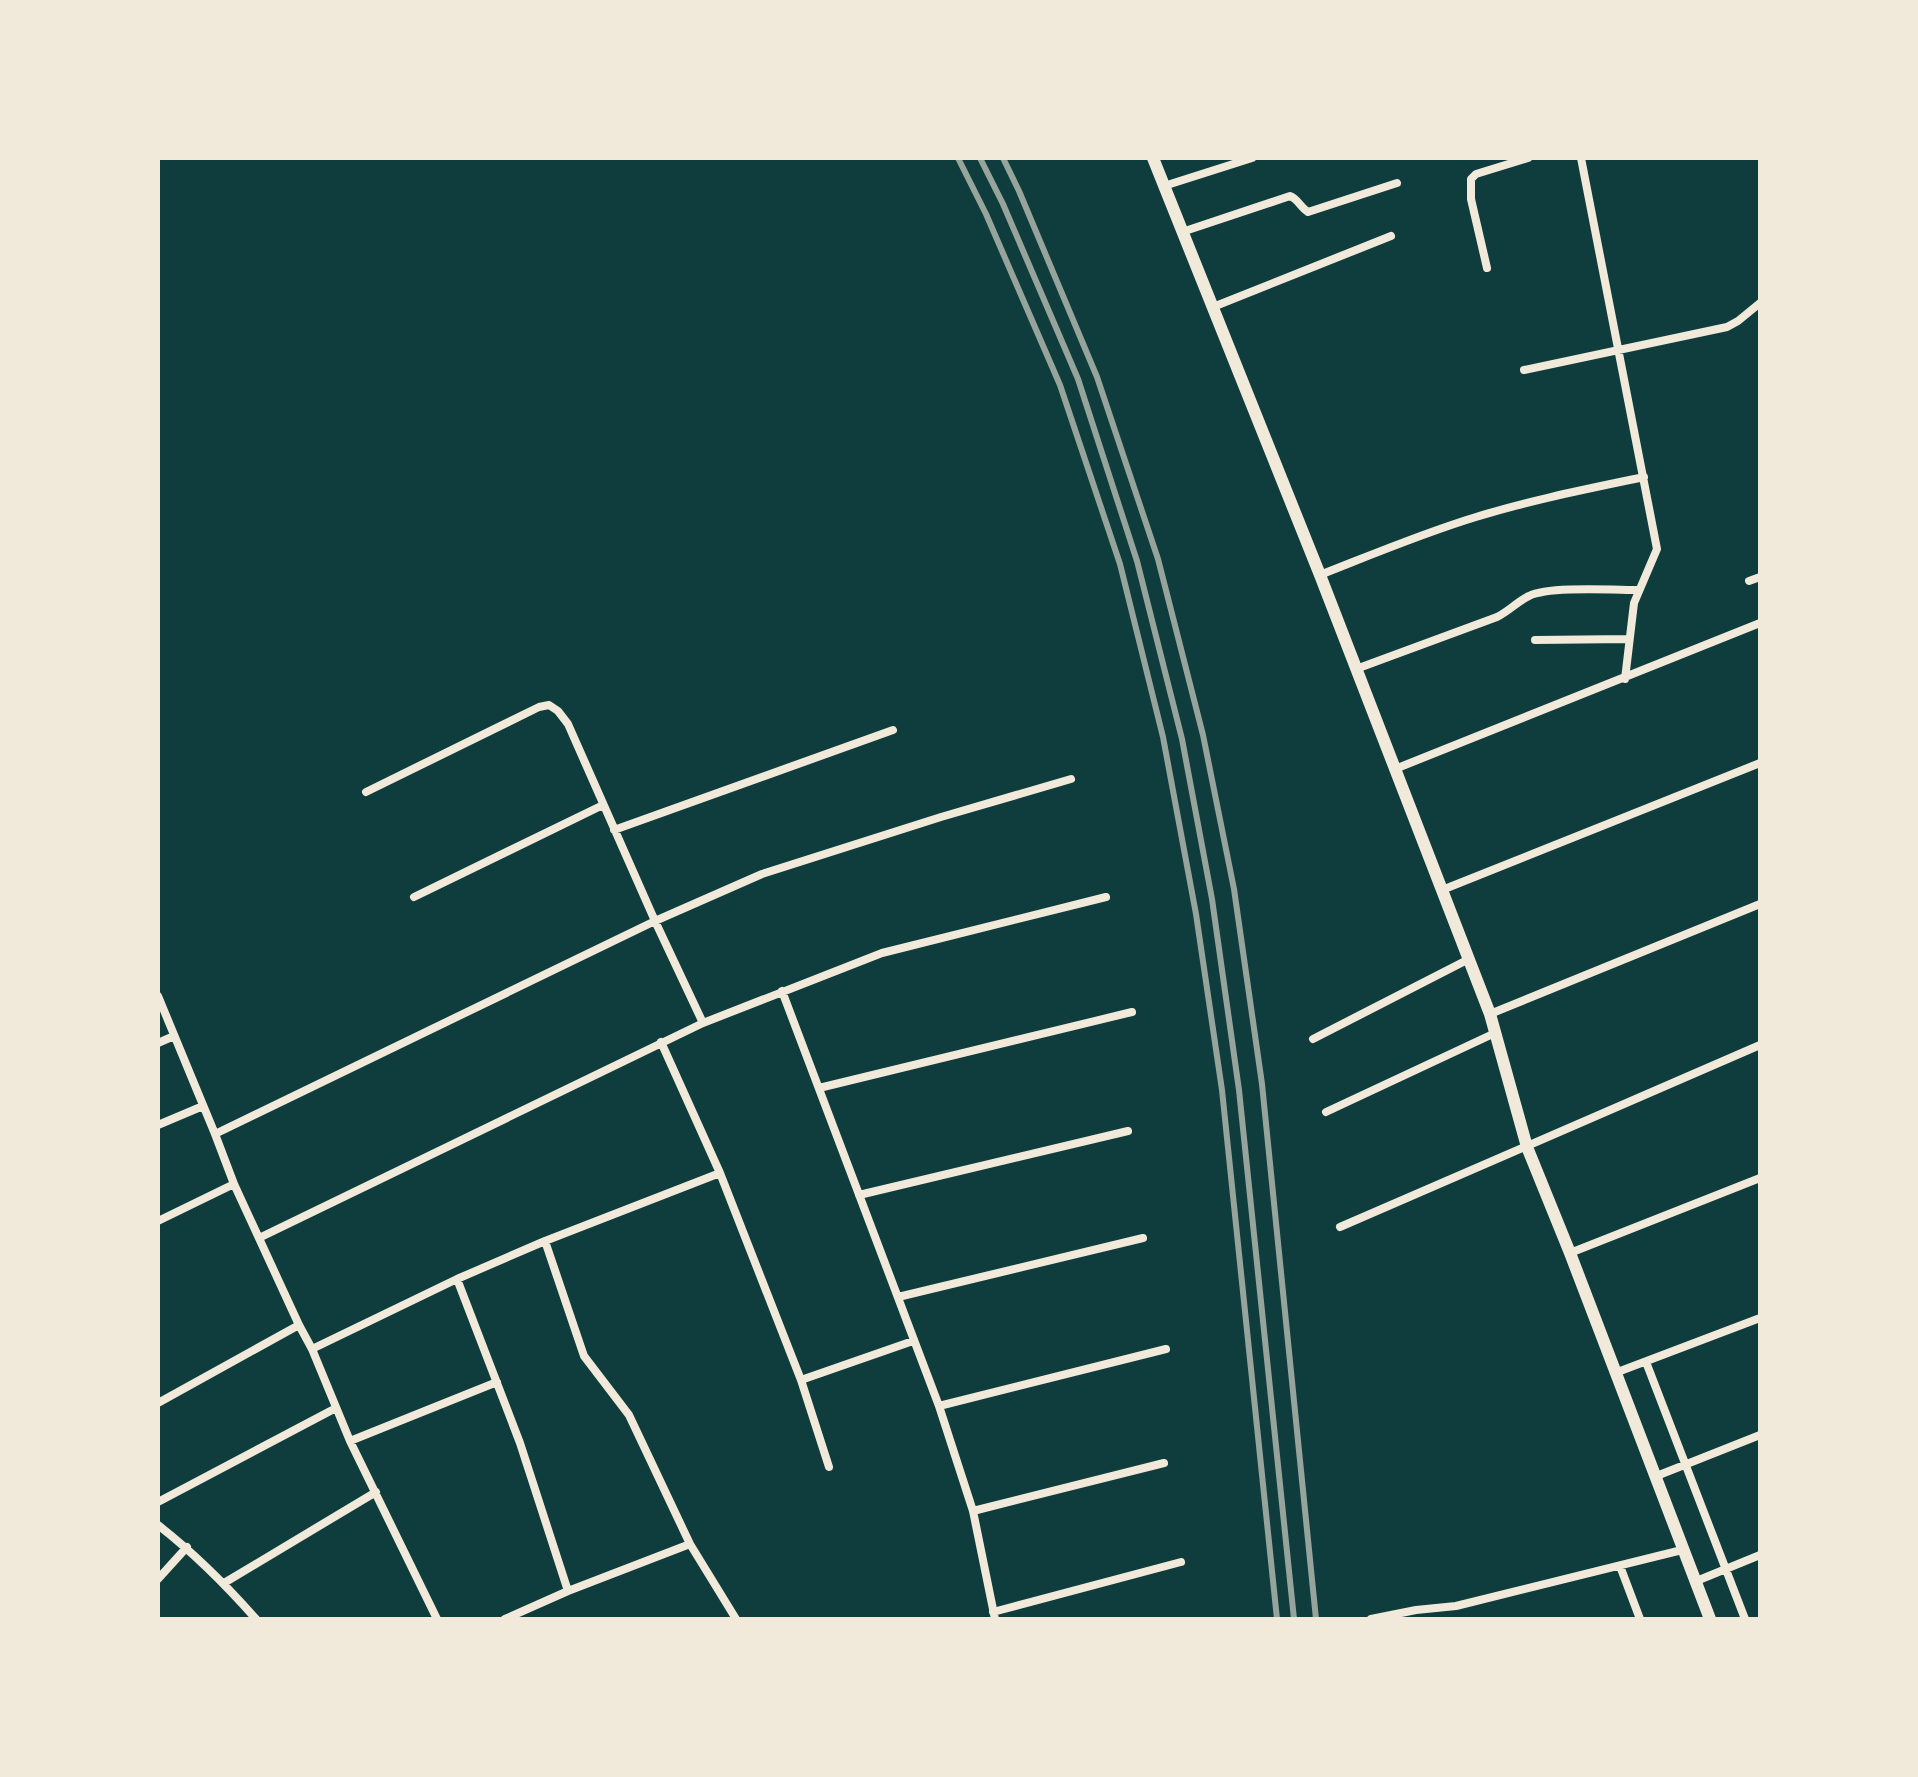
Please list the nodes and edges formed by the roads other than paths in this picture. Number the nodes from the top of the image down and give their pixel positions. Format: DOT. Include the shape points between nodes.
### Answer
graph roads {
  1 [pos="1153,158"];
  2 [pos="1252,158"];
  3 [pos="1528,158"];
  4 [pos="1582,158"];
  5 [pos="1397,183"];
  6 [pos="1164,186"];
  7 [pos="1182,232"];
  8 [pos="1391,236"];
  9 [pos="1487,268"];
  10 [pos="1760,303"];
  11 [pos="1213,307"];
  12 [pos="1619,349"];
  13 [pos="1524,370"];
  14 [pos="1644,477"];
  15 [pos="1320,575"];
  16 [pos="1760,577"];
  17 [pos="1749,581"];
  18 [pos="1639,590"];
  19 [pos="1760,623"];
  20 [pos="1628,639"];
  21 [pos="1535,640"];
  22 [pos="1356,669"];
  23 [pos="1625,679"];
  24 [pos="893,730"];
  25 [pos="1760,763"];
  26 [pos="1395,769"];
  27 [pos="1071,779"];
  28 [pos="366,792"];
  29 [pos="603,805"];
  30 [pos="614,830"];
  31 [pos="1442,890"];
  32 [pos="414,897"];
  33 [pos="1106,897"];
  34 [pos="1760,904"];
  35 [pos="655,921"];
  36 [pos="1469,959"];
  37 [pos="782,991"];
  38 [pos="158,996"];
  39 [pos="1132,1012"];
  40 [pos="1490,1014"];
  41 [pos="703,1023"];
  42 [pos="1495,1033"];
  43 [pos="174,1036"];
  44 [pos="1313,1039"];
  45 [pos="661,1042"];
  46 [pos="158,1043"];
  47 [pos="1760,1045"];
  48 [pos="819,1088"];
  49 [pos="203,1106"];
  50 [pos="1326,1112"];
  51 [pos="158,1125"];
  52 [pos="1128,1131"];
  53 [pos="215,1134"];
  54 [pos="1527,1147"];
  55 [pos="720,1173"];
  56 [pos="1760,1178"];
  57 [pos="234,1184"];
  58 [pos="859,1195"];
  59 [pos="158,1221"];
  60 [pos="1340,1227"];
  61 [pos="259,1238"];
  62 [pos="1143,1238"];
  63 [pos="545,1241"];
  64 [pos="1570,1253"];
  65 [pos="457,1279"];
  66 [pos="898,1297"];
  67 [pos="1760,1318"];
  68 [pos="299,1325"];
  69 [pos="913,1341"];
  70 [pos="312,1349"];
  71 [pos="1166,1349"];
  72 [pos="1646,1362"];
  73 [pos="1615,1373"];
  74 [pos="801,1380"];
  75 [pos="497,1382"];
  76 [pos="158,1403"];
  77 [pos="939,1406"];
  78 [pos="336,1408"];
  79 [pos="1760,1435"];
  80 [pos="350,1441"];
  81 [pos="1164,1463"];
  82 [pos="1686,1465"];
  83 [pos="829,1467"];
  84 [pos="1654,1477"];
  85 [pos="376,1492"];
  86 [pos="158,1502"];
  87 [pos="973,1511"];
  88 [pos="158,1525"];
  89 [pos="690,1544"];
  90 [pos="187,1547"];
  91 [pos="1682,1550"];
  92 [pos="1760,1555"];
  93 [pos="1181,1562"];
  94 [pos="1620,1566"];
  95 [pos="1726,1569"];
  96 [pos="158,1579"];
  97 [pos="1694,1582"];
  98 [pos="224,1583"];
  99 [pos="568,1591"];
  100 [pos="1456,1606"];
  101 [pos="1417,1614"];
  102 [pos="994,1615"];
  103 [pos="256,1619"];
  104 [pos="437,1619"];
  105 [pos="505,1619"];
  106 [pos="736,1619"];
  107 [pos="1371,1619"];
  108 [pos="1458,1619"];
  109 [pos="1640,1619"];
  110 [pos="1710,1619"];
  111 [pos="1745,1619"];
  1 -- 6 [label="street"];
  2 -- 6 [label="street"];
  3 -- 9 [label="street" via="1471,179"];
  4 -- 12 [label="street"];
  5 -- 7 [label="street" via="1308,212 1290,196"];
  6 -- 7 [label="street"];
  7 -- 11 [label="street"];
  8 -- 11 [label="street"];
  10 -- 12 [label="street" via="1727,327"];
  11 -- 15 [label="street"];
  12 -- 13 [label="street"];
  12 -- 14 [label="street"];
  14 -- 15 [label="street" via="1474,517"];
  14 -- 18 [label="street" via="1657,549"];
  15 -- 22 [label="street"];
  16 -- 17 [label="street"];
  18 -- 20 [label="street"];
  18 -- 22 [label="street" via="1535,593 1497,617"];
  19 -- 23 [label="street"];
  20 -- 21 [label="street"];
  20 -- 23 [label="street"];
  22 -- 26 [label="street"];
  23 -- 26 [label="street"];
  24 -- 30 [label="street"];
  25 -- 31 [label="street"];
  26 -- 31 [label="street"];
  27 -- 35 [label="street" via="762,874"];
  28 -- 29 [label="street" via="549,705 568,724"];
  29 -- 30 [label="street"];
  29 -- 32 [label="street"];
  30 -- 35 [label="street"];
  31 -- 36 [label="street"];
  33 -- 37 [label="street" via="882,953"];
  34 -- 40 [label="street"];
  35 -- 41 [label="street"];
  35 -- 53 [label="street"];
  36 -- 40 [label="street"];
  36 -- 44 [label="street"];
  37 -- 41 [label="street"];
  37 -- 48 [label="street"];
  38 -- 43 [label="street"];
  39 -- 48 [label="street"];
  40 -- 42 [label="street"];
  41 -- 45 [label="street"];
  42 -- 50 [label="street"];
  42 -- 54 [label="street"];
  43 -- 46 [label="street"];
  43 -- 49 [label="street"];
  45 -- 55 [label="street"];
  45 -- 61 [label="street"];
  47 -- 54 [label="street"];
  48 -- 58 [label="street"];
  49 -- 51 [label="street"];
  49 -- 53 [label="street"];
  52 -- 58 [label="street"];
  53 -- 57 [label="street"];
  54 -- 60 [label="street"];
  54 -- 64 [label="street"];
  55 -- 63 [label="street"];
  55 -- 74 [label="street"];
  56 -- 64 [label="street"];
  57 -- 59 [label="street"];
  57 -- 61 [label="street"];
  58 -- 66 [label="street"];
  61 -- 68 [label="street"];
  62 -- 66 [label="street"];
  63 -- 65 [label="street"];
  63 -- 89 [label="street" via="584,1356 629,1415"];
  64 -- 73 [label="street"];
  65 -- 70 [label="street"];
  65 -- 75 [label="street"];
  66 -- 69 [label="street"];
  67 -- 72 [label="street"];
  68 -- 70 [label="street"];
  68 -- 76 [label="street"];
  69 -- 74 [label="street"];
  69 -- 77 [label="street"];
  70 -- 78 [label="street"];
  71 -- 77 [label="street"];
  72 -- 73 [label="street"];
  72 -- 82 [label="street"];
  73 -- 84 [label="street"];
  74 -- 83 [label="street"];
  75 -- 80 [label="street"];
  75 -- 99 [label="street"];
  77 -- 87 [label="street"];
  78 -- 80 [label="street"];
  78 -- 86 [label="street"];
  79 -- 82 [label="street"];
  80 -- 85 [label="street"];
  81 -- 87 [label="street"];
  82 -- 84 [label="street"];
  82 -- 95 [label="street"];
  84 -- 91 [label="street"];
  85 -- 98 [label="street"];
  85 -- 104 [label="street"];
  87 -- 102 [label="street"];
  88 -- 90 [label="street"];
  89 -- 99 [label="street"];
  89 -- 106 [label="street"];
  90 -- 96 [label="street"];
  90 -- 98 [label="street"];
  91 -- 94 [label="street"];
  91 -- 97 [label="street"];
  92 -- 95 [label="street"];
  93 -- 102 [label="street"];
  94 -- 100 [label="street"];
  94 -- 109 [label="street"];
  95 -- 97 [label="street"];
  95 -- 111 [label="street"];
  97 -- 110 [label="street"];
  98 -- 103 [label="street"];
  99 -- 105 [label="street"];
  100 -- 101 [label="street"];
  100 -- 108 [label="street"];
  101 -- 107 [label="street"];
}
